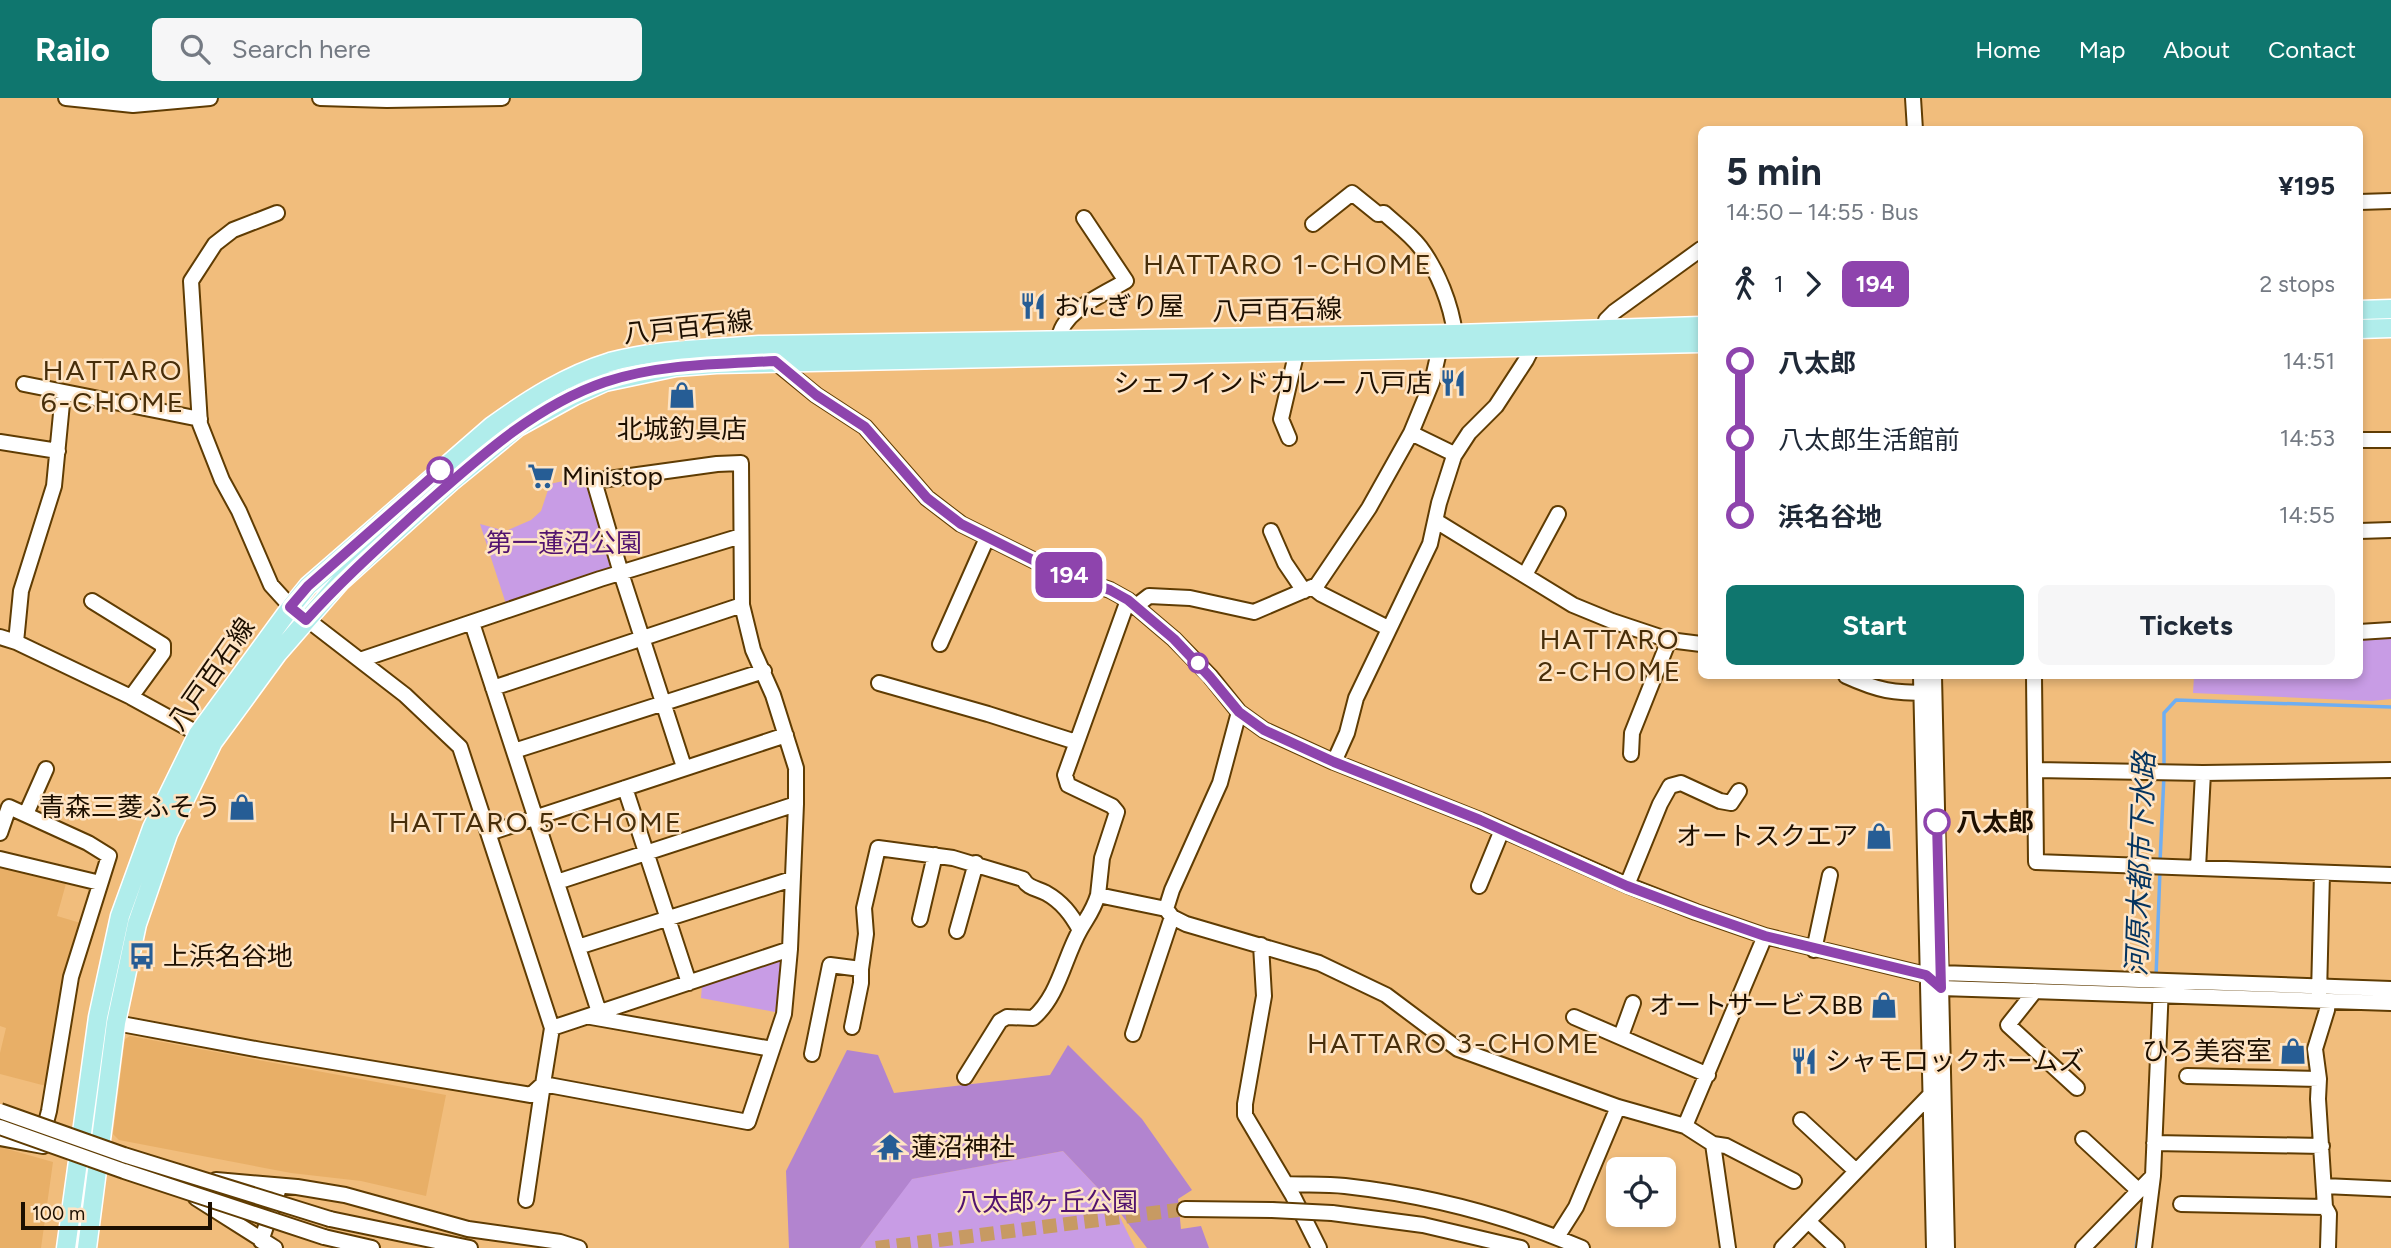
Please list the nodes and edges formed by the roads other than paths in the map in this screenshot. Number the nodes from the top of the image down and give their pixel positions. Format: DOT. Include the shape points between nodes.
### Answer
graph roads {
  1 [pos="66,98"];
  2 [pos="210,98"];
  3 [pos="320,98"];
  4 [pos="502,98"];
  5 [pos="1913,98"];
  6 [pos="1915,122"];
  7 [pos="2391,201"];
  8 [pos="2363,202"];
  9 [pos="277,212"];
  10 [pos="1084,218"];
  11 [pos="1314,224"];
  12 [pos="1698,251"];
  13 [pos="2391,309"];
  14 [pos="2363,310"];
  15 [pos="1698,326"];
  16 [pos="2391,328"];
  17 [pos="1605,329"];
  18 [pos="2363,329"];
  19 [pos="1455,334"];
  20 [pos="1059,340"];
  21 [pos="1698,343"];
  22 [pos="760,345"];
  23 [pos="1533,345"];
  24 [pos="1440,347"];
  25 [pos="1294,350"];
  26 [pos="775,361"];
  27 [pos="24,384"];
  28 [pos="63,393"];
  29 [pos="200,419"];
  30 [pos="1411,433"];
  31 [pos="1289,438"];
  32 [pos="2363,440"];
  33 [pos="2391,440"];
  34 [pos="0,442"];
  35 [pos="58,451"];
  36 [pos="1454,456"];
  37 [pos="1558,514"];
  38 [pos="1436,521"];
  39 [pos="2391,530"];
  40 [pos="1270,531"];
  41 [pos="2363,531"];
  42 [pos="741,536"];
  43 [pos="987,538"];
  44 [pos="621,573"];
  45 [pos="1525,575"];
  46 [pos="1308,589"];
  47 [pos="92,601"];
  48 [pos="1132,603"];
  49 [pos="742,605"];
  50 [pos="290,607"];
  51 [pos="306,620"];
  52 [pos="472,623"];
  53 [pos="1388,628"];
  54 [pos="2391,630"];
  55 [pos="2363,632"];
  56 [pos="0,637"];
  57 [pos="642,638"];
  58 [pos="1670,640"];
  59 [pos="16,642"];
  60 [pos="1698,644"];
  61 [pos="940,645"];
  62 [pos="359,660"];
  63 [pos="764,671"];
  64 [pos="1852,679"];
  65 [pos="1922,679"];
  66 [pos="1933,679"];
  67 [pos="2034,679"];
  68 [pos="880,683"];
  69 [pos="493,688"];
  70 [pos="1928,693"];
  71 [pos="131,697"];
  72 [pos="664,703"];
  73 [pos="1239,712"];
  74 [pos="786,734"];
  75 [pos="205,738"];
  76 [pos="1076,742"];
  77 [pos="514,751"];
  78 [pos="1631,754"];
  79 [pos="1334,762"];
  80 [pos="684,767"];
  81 [pos="46,769"];
  82 [pos="2036,770"];
  83 [pos="2391,770"];
  84 [pos="2203,773"];
  85 [pos="625,788"];
  86 [pos="1739,791"];
  87 [pos="5,804"];
  88 [pos="796,804"];
  89 [pos="26,814"];
  90 [pos="536,818"];
  91 [pos="1502,830"];
  92 [pos="0,833"];
  93 [pos="489,833"];
  94 [pos="646,853"];
  95 [pos="935,855"];
  96 [pos="0,859"];
  97 [pos="976,863"];
  98 [pos="2198,868"];
  99 [pos="2322,873"];
  100 [pos="1830,875"];
  101 [pos="2391,875"];
  102 [pos="792,879"];
  103 [pos="557,882"];
  104 [pos="100,883"];
  105 [pos="1479,886"];
  106 [pos="1627,886"];
  107 [pos="1098,895"];
  108 [pos="1169,913"];
  109 [pos="668,918"];
  110 [pos="920,919"];
  111 [pos="1080,930"];
  112 [pos="957,931"];
  113 [pos="1765,936"];
  114 [pos="1261,945"];
  115 [pos="578,947"];
  116 [pos="790,949"];
  117 [pos="1814,950"];
  118 [pos="861,969"];
  119 [pos="1933,974"];
  120 [pos="689,983"];
  121 [pos="1941,988"];
  122 [pos="2161,988"];
  123 [pos="2391,989"];
  124 [pos="2035,991"];
  125 [pos="2322,997"];
  126 [pos="1633,1003"];
  127 [pos="2391,1003"];
  128 [pos="593,1015"];
  129 [pos="1574,1017"];
  130 [pos="116,1023"];
  131 [pos="852,1027"];
  132 [pos="552,1028"];
  133 [pos="1133,1034"];
  134 [pos="1621,1036"];
  135 [pos="772,1049"];
  136 [pos="812,1054"];
  137 [pos="1708,1075"];
  138 [pos="2187,1076"];
  139 [pos="965,1077"];
  140 [pos="2319,1079"];
  141 [pos="543,1084"];
  142 [pos="2077,1088"];
  143 [pos="1930,1095"];
  144 [pos="0,1105"];
  145 [pos="1618,1107"];
  146 [pos="0,1111"];
  147 [pos="1801,1120"];
  148 [pos="46,1124"];
  149 [pos="1685,1126"];
  150 [pos="0,1127"];
  151 [pos="0,1138"];
  152 [pos="2082,1139"];
  153 [pos="1713,1143"];
  154 [pos="2154,1143"];
  155 [pos="40,1146"];
  156 [pos="80,1146"];
  157 [pos="2322,1146"];
  158 [pos="100,1154"];
  159 [pos="1856,1171"];
  160 [pos="153,1172"];
  161 [pos="2153,1176"];
  162 [pos="1794,1181"];
  163 [pos="1286,1184"];
  164 [pos="279,1186"];
  165 [pos="2324,1186"];
  166 [pos="2391,1189"];
  167 [pos="2138,1191"];
  168 [pos="526,1200"];
  169 [pos="2181,1204"];
  170 [pos="2325,1207"];
  171 [pos="1185,1209"];
  172 [pos="1808,1221"];
  173 [pos="1557,1237"];
  174 [pos="261,1241"];
  175 [pos="66,1248"];
  176 [pos="87,1248"];
  177 [pos="275,1248"];
  178 [pos="372,1248"];
  179 [pos="470,1248"];
  180 [pos="579,1248"];
  181 [pos="1319,1248"];
  182 [pos="1521,1248"];
  183 [pos="1582,1248"];
  184 [pos="1728,1248"];
  185 [pos="1782,1248"];
  186 [pos="1837,1248"];
  187 [pos="1934,1248"];
  188 [pos="1947,1248"];
  189 [pos="2082,1248"];
  190 [pos="2144,1248"];
  191 [pos="2328,1248"];
  1 -- 2 [label="street" via="133,105"];
  3 -- 4 [label="street"];
  5 -- 6 [label="street"];
  7 -- 8 [label="street"];
  9 -- 29 [label="street" via="233,230 215,244 191,281"];
  10 -- 20 [label="street" via="1126,281 1073,313"];
  11 -- 19 [label="street" via="1352,193 1378,214 1384,213 1434,267"];
  12 -- 17 [label="street" via="1614,312"];
  13 -- 14 [label="main road"];
  15 -- 17 [label="main road, 八戸百石線"];
  16 -- 18 [label="main road"];
  17 -- 19 [label="main road, 八戸百石線"];
  19 -- 20 [label="main road, 八戸百石線"];
  20 -- 22 [label="main road, 八戸百石線"];
  21 -- 23 [label="main road, 八戸百石線"];
  22 -- 26 [label="street"];
  22 -- 50 [label="main road, 八戸百石線" via="645,355 569,377 492,426 366,534"];
  23 -- 24 [label="main road, 八戸百石線"];
  23 -- 36 [label="street" via="1496,406"];
  24 -- 25 [label="main road, 八戸百石線"];
  24 -- 30 [label="street" via="1432,382"];
  25 -- 26 [label="main road, 八戸百石線"];
  25 -- 31 [label="street" via="1281,419"];
  26 -- 43 [label="street" via="865,427 927,498"];
  26 -- 51 [label="main road, 八戸百石線" via="676,367 606,382 574,396 519,427 451,482 340,582"];
  27 -- 28 [label="street"];
  28 -- 29 [label="street"];
  28 -- 35 [label="street"];
  29 -- 50 [label="street" via="222,480 271,585"];
  30 -- 36 [label="street"];
  30 -- 46 [label="street" via="1370,508 1317,585"];
  32 -- 33 [label="street"];
  34 -- 35 [label="street"];
  35 -- 59 [label="street" via="54,486 20,591"];
  36 -- 38 [label="street"];
  37 -- 45 [label="street"];
  38 -- 45 [label="street"];
  38 -- 53 [label="street" via="1419,570"];
  39 -- 41 [label="street"];
  40 -- 46 [label="street" via="1285,563"];
  42 -- 44 [label="street"];
  42 -- 44 [label="street" via="741,463 594,481"];
  42 -- 49 [label="street"];
  43 -- 48 [label="street"];
  43 -- 61 [label="street"];
  44 -- 52 [label="street"];
  44 -- 57 [label="street"];
  45 -- 58 [label="street" via="1573,605"];
  46 -- 48 [label="street" via="1255,612 1190,598 1149,596"];
  46 -- 53 [label="street"];
  47 -- 71 [label="street" via="163,645 163,653"];
  48 -- 73 [label="street" via="1174,639"];
  48 -- 76 [label="street"];
  49 -- 57 [label="street"];
  49 -- 63 [label="street" via="753,650"];
  50 -- 51 [label="street"];
  50 -- 75 [label="main road, 八戸百石線"];
  51 -- 62 [label="street"];
  51 -- 75 [label="main road, 八戸百石線"];
  52 -- 62 [label="street"];
  52 -- 69 [label="street"];
  53 -- 79 [label="street" via="1356,698"];
  54 -- 55 [label="street"];
  56 -- 59 [label="street"];
  57 -- 69 [label="street"];
  57 -- 72 [label="street"];
  58 -- 60 [label="street"];
  58 -- 78 [label="street" via="1632,733"];
  59 -- 71 [label="street"];
  62 -- 93 [label="street" via="405,695 460,747"];
  63 -- 72 [label="street"];
  63 -- 74 [label="street"];
  64 -- 70 [label="street" via="1895,693"];
  65 -- 70 [label="street"];
  66 -- 70 [label="street"];
  67 -- 82 [label="street"];
  68 -- 76 [label="street"];
  69 -- 77 [label="street"];
  70 -- 119 [label="street"];
  71 -- 75 [label="street"];
  72 -- 77 [label="street"];
  72 -- 80 [label="street"];
  73 -- 79 [label="street" via="1264,730"];
  73 -- 108 [label="street" via="1220,783 1172,890"];
  74 -- 80 [label="street"];
  74 -- 88 [label="street" via="796,768"];
  75 -- 130 [label="main road, 八戸百石線" via="137,924"];
  75 -- 156 [label="main road, 八戸百石線" via="152,828 120,916 98,1017"];
  76 -- 107 [label="street" via="1065,775 1068,785 1117,812 1102,858"];
  77 -- 90 [label="street"];
  79 -- 91 [label="street"];
  80 -- 85 [label="street"];
  81 -- 89 [label="street"];
  82 -- 84 [label="street"];
  82 -- 98 [label="street" via="2036,862"];
  83 -- 84 [label="street"];
  84 -- 98 [label="street"];
  85 -- 90 [label="street"];
  85 -- 94 [label="street"];
  86 -- 106 [label="street" via="1731,803 1681,783 1671,786"];
  87 -- 89 [label="street"];
  87 -- 92 [label="street"];
  88 -- 94 [label="street"];
  88 -- 102 [label="street"];
  89 -- 104 [label="street" via="109,856"];
  90 -- 93 [label="street"];
  90 -- 103 [label="street"];
  91 -- 105 [label="street"];
  91 -- 106 [label="street"];
  93 -- 132 [label="street"];
  94 -- 103 [label="street"];
  94 -- 109 [label="street"];
  95 -- 97 [label="street"];
  95 -- 110 [label="street"];
  95 -- 118 [label="street" via="878,848 864,908"];
  96 -- 104 [label="street"];
  97 -- 111 [label="street" via="1023,879 1027,886 1044,892 1072,915"];
  97 -- 112 [label="street"];
  98 -- 99 [label="street"];
  99 -- 101 [label="street"];
  99 -- 125 [label="street"];
  100 -- 117 [label="street"];
  102 -- 109 [label="street"];
  102 -- 116 [label="street"];
  103 -- 115 [label="street"];
  104 -- 148 [label="street" via="71,977"];
  106 -- 113 [label="street"];
  107 -- 108 [label="street"];
  107 -- 111 [label="street"];
  108 -- 114 [label="street" via="1186,924"];
  108 -- 133 [label="street"];
  109 -- 115 [label="street"];
  109 -- 120 [label="street"];
  111 -- 139 [label="street" via="1041,1012 1033,1018 1000,1021"];
  113 -- 117 [label="street"];
  113 -- 137 [label="street"];
  114 -- 145 [label="street" via="1319,963 1386,995 1458,1049"];
  114 -- 163 [label="street" via="1264,996 1245,1115"];
  115 -- 128 [label="street"];
  116 -- 120 [label="street"];
  116 -- 135 [label="street" via="784,1014"];
  117 -- 119 [label="street"];
  118 -- 131 [label="street"];
  118 -- 136 [label="street" via="830,965"];
  119 -- 121 [label="street"];
  119 -- 122 [label="street"];
  119 -- 143 [label="street"];
  120 -- 128 [label="street"];
  121 -- 124 [label="street"];
  121 -- 188 [label="street"];
  122 -- 124 [label="street"];
  122 -- 125 [label="street"];
  122 -- 154 [label="street"];
  123 -- 125 [label="street"];
  124 -- 142 [label="street" via="2008,1024"];
  125 -- 127 [label="street"];
  125 -- 140 [label="street" via="2328,1010 2315,1049"];
  126 -- 134 [label="street"];
  128 -- 132 [label="street"];
  128 -- 135 [label="street"];
  129 -- 134 [label="street"];
  130 -- 141 [label="street" via="531,1095"];
  130 -- 158 [label="main road, 八戸百石線"];
  132 -- 141 [label="street"];
  134 -- 137 [label="street"];
  135 -- 141 [label="street" via="748,1122"];
  137 -- 149 [label="street"];
  138 -- 140 [label="street"];
  140 -- 157 [label="street"];
  141 -- 168 [label="street"];
  143 -- 159 [label="street"];
  143 -- 187 [label="street"];
  144 -- 148 [label="street"];
  145 -- 149 [label="street"];
  145 -- 173 [label="street" via="1576,1207"];
  146 -- 179 [label="street, bridge" via="330,1219"];
  147 -- 159 [label="street"];
  148 -- 155 [label="street"];
  148 -- 156 [label="street"];
  149 -- 153 [label="street"];
  150 -- 178 [label="street, bridge" via="324,1237"];
  151 -- 155 [label="street"];
  152 -- 167 [label="street"];
  153 -- 162 [label="street"];
  153 -- 184 [label="street"];
  154 -- 157 [label="street"];
  154 -- 161 [label="street"];
  155 -- 156 [label="street"];
  156 -- 158 [label="street"];
  156 -- 175 [label="main road, 八戸百石線"];
  157 -- 165 [label="street"];
  158 -- 160 [label="street"];
  158 -- 176 [label="main road, 八戸百石線"];
  159 -- 172 [label="street"];
  160 -- 164 [label="street"];
  160 -- 174 [label="street"];
  161 -- 167 [label="street"];
  161 -- 190 [label="street"];
  163 -- 173 [label="street" via="1343,1185 1414,1196"];
  163 -- 181 [label="street"];
  164 -- 174 [label="street"];
  164 -- 180 [label="street" via="345,1195 468,1228"];
  165 -- 166 [label="street"];
  165 -- 170 [label="street"];
  167 -- 189 [label="street"];
  169 -- 170 [label="street"];
  170 -- 191 [label="street"];
  171 -- 182 [label="street, bridge" via="1332,1213 1423,1225"];
  172 -- 185 [label="street"];
  172 -- 186 [label="street"];
  173 -- 183 [label="street"];
  174 -- 177 [label="street"];
}
